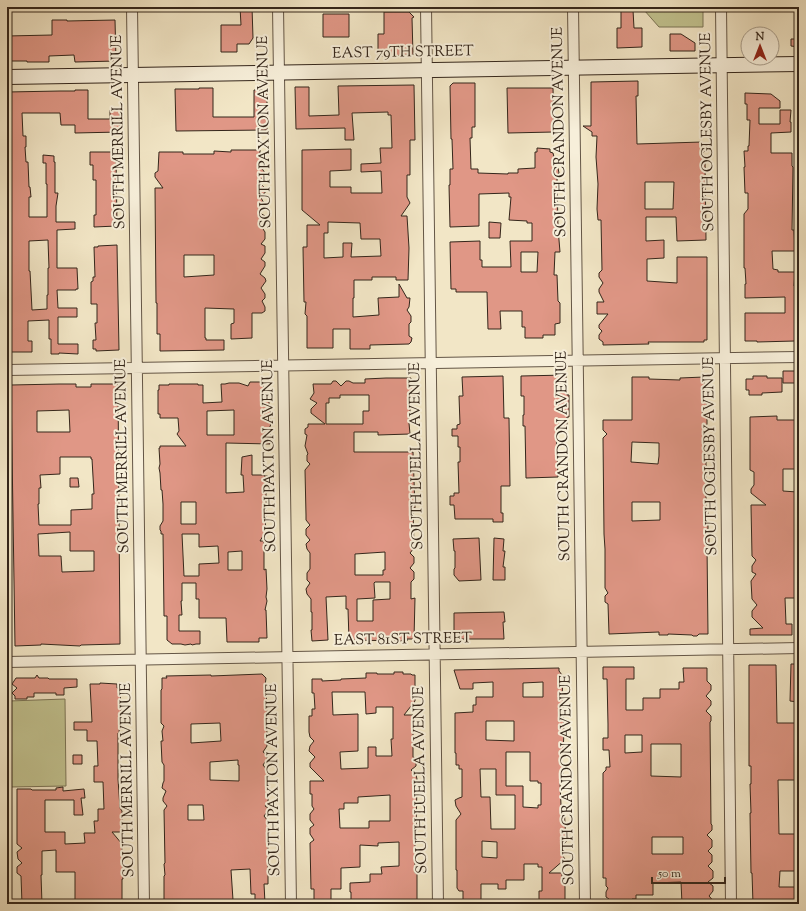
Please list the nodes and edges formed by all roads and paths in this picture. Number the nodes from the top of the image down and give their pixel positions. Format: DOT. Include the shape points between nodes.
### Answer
graph roads {
  1 [pos="132,7"];
  2 [pos="278,7"];
  3 [pos="426,7"];
  4 [pos="573,7"];
  5 [pos="721,7"];
  6 [pos="799,64"];
  7 [pos="722,65"];
  8 [pos="574,68"];
  9 [pos="426,70"];
  10 [pos="279,72"];
  11 [pos="133,74"];
  12 [pos="7,77"];
  13 [pos="799,358"];
  14 [pos="725,359"];
  15 [pos="578,361"];
  16 [pos="430,363"];
  17 [pos="284,365"];
  18 [pos="137,368"];
  19 [pos="7,370"];
  20 [pos="799,648"];
  21 [pos="728,649"];
  22 [pos="582,652"];
  23 [pos="434,654"];
  24 [pos="288,657"];
  25 [pos="141,660"];
  26 [pos="7,662"];
  27 [pos="144,904"];
  28 [pos="291,904"];
  29 [pos="438,904"];
  30 [pos="585,904"];
  31 [pos="731,904"];
  1 -- 11 [label="street, SOUTH MERRILL AVENUE"];
  2 -- 10 [label="street, SOUTH PAXTON AVENUE"];
  3 -- 9 [label="street, SOUTH LUELLA AVENUE"];
  4 -- 8 [label="street, SOUTH CRANDON AVENUE"];
  5 -- 7 [label="street, SOUTH OGLESBY AVENUE"];
  6 -- 7 [label="main road, EAST 79TH STREET"];
  7 -- 8 [label="main road, EAST 79TH STREET"];
  7 -- 14 [label="street, SOUTH OGLESBY AVENUE"];
  8 -- 9 [label="main road, EAST 79TH STREET"];
  8 -- 15 [label="street, SOUTH CRANDON AVENUE"];
  9 -- 10 [label="main road, EAST 79TH STREET"];
  9 -- 16 [label="street, SOUTH LUELLA AVENUE"];
  10 -- 11 [label="main road, EAST 79TH STREET"];
  10 -- 17 [label="street, SOUTH PAXTON AVENUE"];
  11 -- 12 [label="main road, EAST 79TH STREET"];
  11 -- 18 [label="street, SOUTH MERRILL AVENUE"];
  13 -- 14 [label="street"];
  14 -- 15 [label="street"];
  14 -- 21 [label="street, SOUTH OGLESBY AVENUE"];
  15 -- 16 [label="street"];
  15 -- 22 [label="street, SOUTH CRANDON AVENUE"];
  16 -- 17 [label="street"];
  16 -- 23 [label="street, SOUTH LUELLA AVENUE"];
  17 -- 18 [label="street"];
  17 -- 24 [label="street, SOUTH PAXTON AVENUE"];
  18 -- 19 [label="street"];
  18 -- 25 [label="street, SOUTH MERRILL AVENUE"];
  20 -- 21 [label="street, EAST 81ST STREET"];
  21 -- 22 [label="street, EAST 81ST STREET"];
  21 -- 31 [label="street, SOUTH OGLESBY AVENUE"];
  22 -- 23 [label="street, EAST 81ST STREET"];
  22 -- 30 [label="street, SOUTH CRANDON AVENUE"];
  23 -- 24 [label="street, EAST 81ST STREET"];
  23 -- 29 [label="street, SOUTH LUELLA AVENUE"];
  24 -- 25 [label="street, EAST 81ST STREET"];
  24 -- 28 [label="street, SOUTH PAXTON AVENUE"];
  25 -- 26 [label="street, EAST 81ST STREET"];
  25 -- 27 [label="street, SOUTH MERRILL AVENUE"];
}
